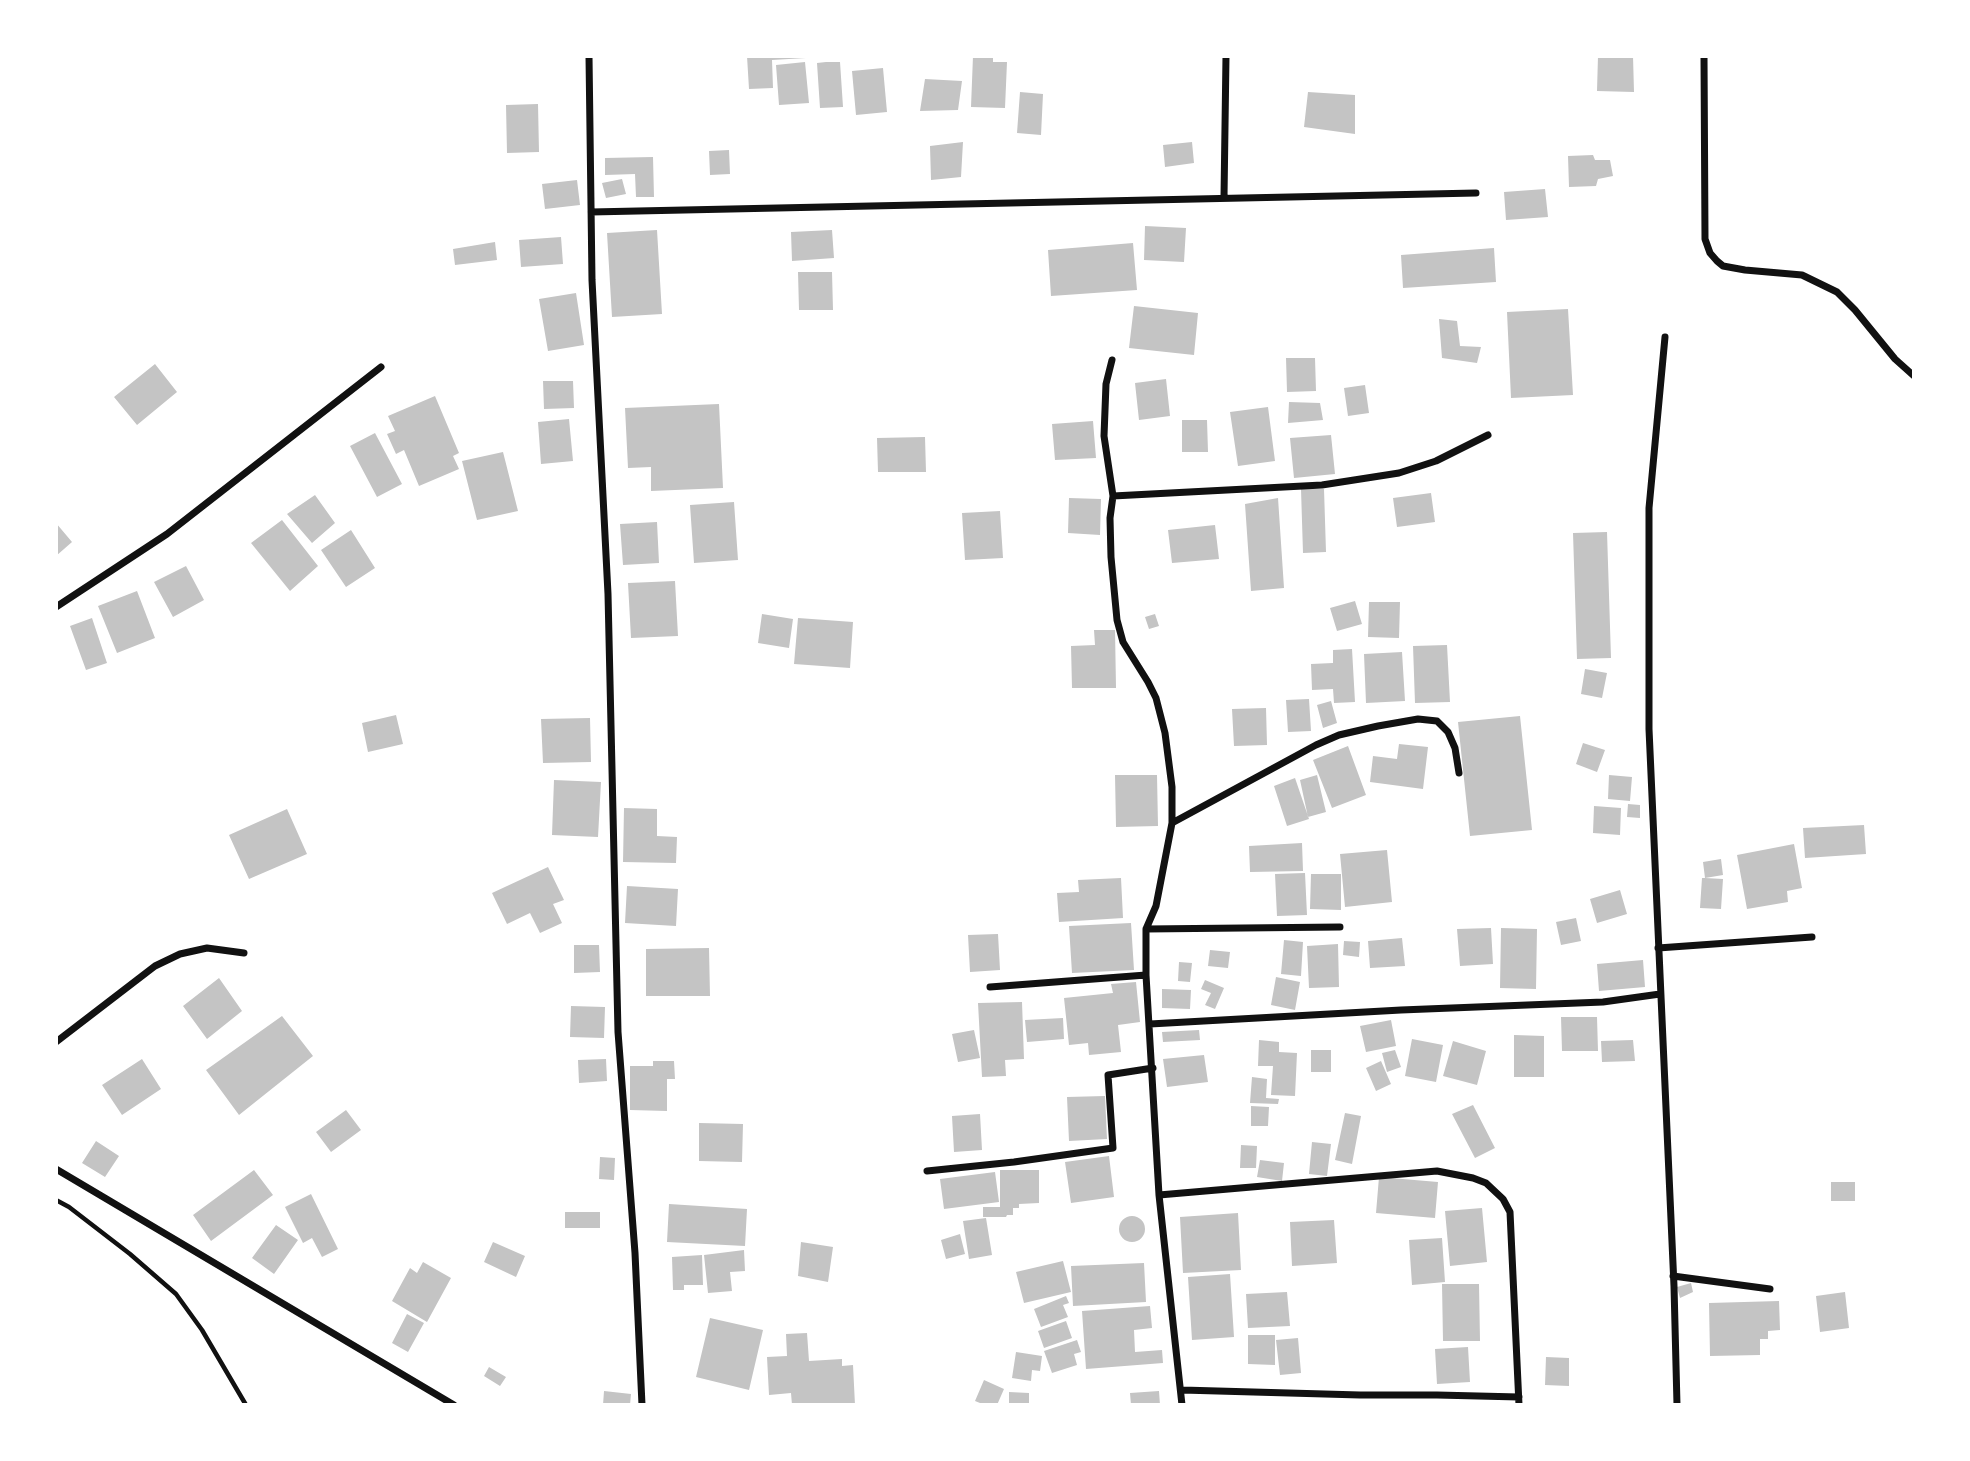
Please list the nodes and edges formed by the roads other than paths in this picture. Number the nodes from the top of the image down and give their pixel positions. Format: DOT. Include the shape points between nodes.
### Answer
graph roads {
  1 [pos="589,56"];
  2 [pos="1226,56"];
  3 [pos="1704,56"];
  4 [pos="1476,193"];
  5 [pos="1224,197"];
  6 [pos="591,212"];
  7 [pos="1665,337"];
  8 [pos="1112,360"];
  9 [pos="381,367"];
  10 [pos="1914,376"];
  11 [pos="1488,435"];
  12 [pos="1113,496"];
  13 [pos="56,607"];
  14 [pos="1459,773"];
  15 [pos="1172,823"];
  16 [pos="1340,927"];
  17 [pos="1146,929"];
  18 [pos="1812,937"];
  19 [pos="1658,948"];
  20 [pos="244,953"];
  21 [pos="1146,975"];
  22 [pos="990,987"];
  23 [pos="1660,994"];
  24 [pos="1150,1024"];
  25 [pos="56,1042"];
  26 [pos="1153,1068"];
  27 [pos="56,1169"];
  28 [pos="927,1171"];
  29 [pos="1159,1195"];
  30 [pos="1673,1276"];
  31 [pos="1770,1289"];
  32 [pos="1182,1390"];
  33 [pos="1519,1401"];
  34 [pos="454,1405"];
  35 [pos="642,1405"];
  36 [pos="1182,1405"];
  37 [pos="1676,1405"];
  1 -- 6 [label="street"];
  2 -- 5 [label="street"];
  3 -- 10 [label="street" via="1704,239 1710,253 1723,266 1802,275 1837,292"];
  4 -- 5 [label="street"];
  5 -- 6 [label="street"];
  6 -- 35 [label="street" via="608,594 618,1032"];
  7 -- 19 [label="street" via="1649,508 1648,729"];
  8 -- 12 [label="street" via="1105,384 1104,436"];
  9 -- 13 [label="street" via="167,534"];
  11 -- 12 [label="street" via="1436,461 1398,473 1322,485"];
  12 -- 15 [label="street" via="1111,557 1117,620 1123,642 1156,698 1172,787"];
  14 -- 15 [label="street" via="1448,732 1437,721 1418,719 1316,745"];
  15 -- 17 [label="street" via="1156,906"];
  16 -- 17 [label="street"];
  17 -- 21 [label="street"];
  18 -- 19 [label="street"];
  19 -- 23 [label="street"];
  20 -- 25 [label="street" via="207,948 180,954 155,966"];
  21 -- 22 [label="street"];
  21 -- 24 [label="street"];
  23 -- 24 [label="street" via="1603,1002"];
  23 -- 30 [label="street"];
  24 -- 26 [label="street"];
  26 -- 28 [label="street" via="1108,1075 1113,1148"];
  26 -- 29 [label="street"];
  27 -- 34 [label="street"];
  29 -- 32 [label="street"];
  29 -- 33 [label="street" via="1437,1171 1486,1183 1510,1212"];
  30 -- 31 [label="street"];
  30 -- 37 [label="street"];
  32 -- 33 [label="street"];
  32 -- 36 [label="street"];
}
